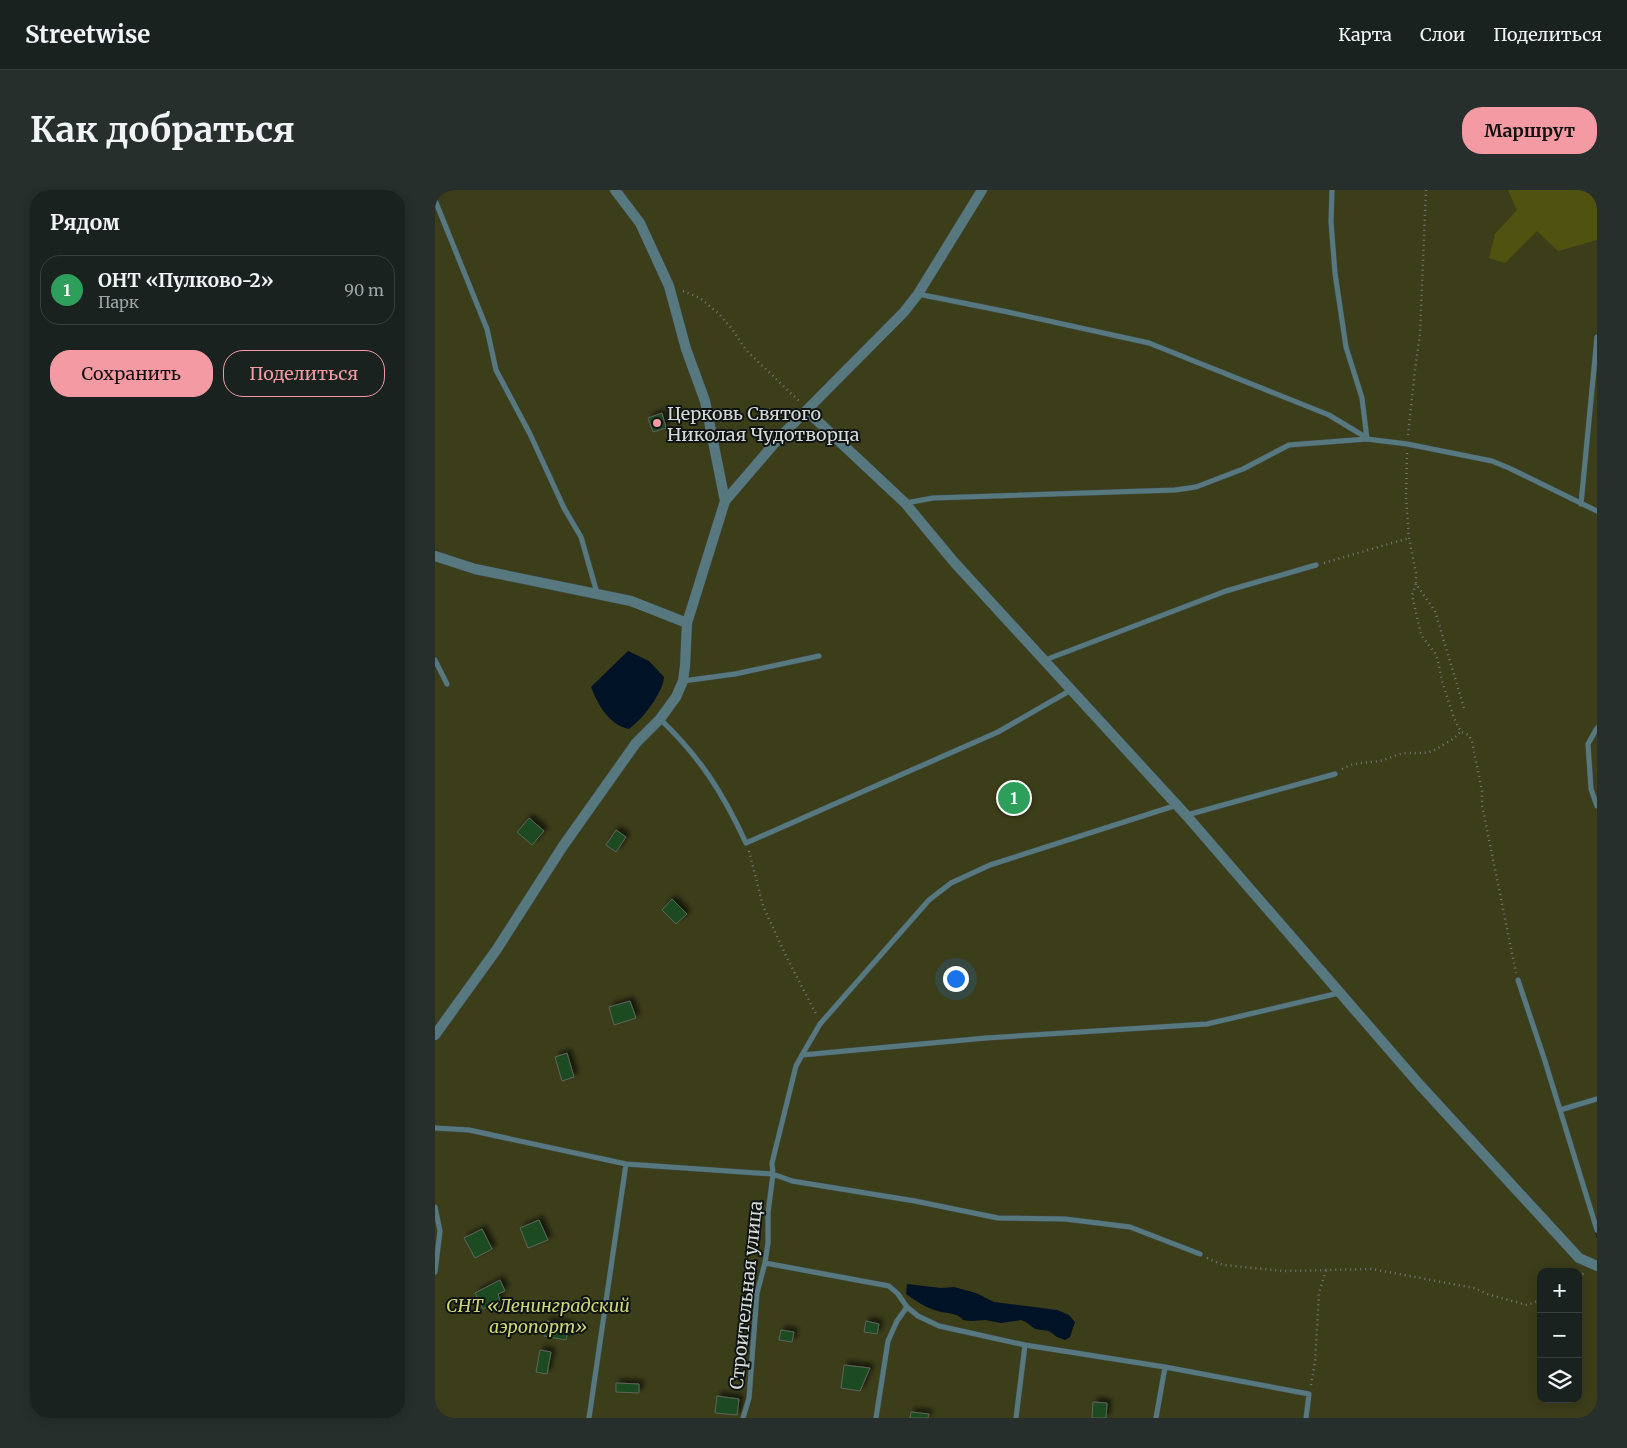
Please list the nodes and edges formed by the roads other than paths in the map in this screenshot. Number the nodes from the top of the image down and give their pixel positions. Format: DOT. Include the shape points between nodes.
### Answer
graph roads {
  1 [pos="615,190"];
  2 [pos="982,190"];
  3 [pos="1332,190"];
  4 [pos="435,200"];
  5 [pos="918,294"];
  6 [pos="1597,337"];
  7 [pos="807,411"];
  8 [pos="1367,438"];
  9 [pos="725,501"];
  10 [pos="905,503"];
  11 [pos="1581,504"];
  12 [pos="1597,511"];
  13 [pos="435,556"];
  14 [pos="1315,565"];
  15 [pos="597,593"];
  16 [pos="687,624"];
  17 [pos="819,656"];
  18 [pos="435,660"];
  19 [pos="1044,660"];
  20 [pos="683,681"];
  21 [pos="447,684"];
  22 [pos="1071,690"];
  23 [pos="660,719"];
  24 [pos="1597,728"];
  25 [pos="1335,774"];
  26 [pos="1177,805"];
  27 [pos="1597,806"];
  28 [pos="1186,815"];
  29 [pos="1518,980"];
  30 [pos="1340,992"];
  31 [pos="435,1035"];
  32 [pos="802,1055"];
  33 [pos="1597,1099"];
  34 [pos="1560,1110"];
  35 [pos="435,1128"];
  36 [pos="625,1164"];
  37 [pos="773,1174"];
  38 [pos="435,1207"];
  39 [pos="1597,1230"];
  40 [pos="1200,1254"];
  41 [pos="765,1263"];
  42 [pos="1597,1266"];
  43 [pos="435,1272"];
  44 [pos="907,1307"];
  45 [pos="1025,1345"];
  46 [pos="1165,1368"];
  47 [pos="589,1418"];
  48 [pos="743,1418"];
  49 [pos="877,1418"];
  50 [pos="1016,1418"];
  51 [pos="1156,1418"];
  52 [pos="1306,1418"];
  1 -- 9 [label="street" via="640,223 669,286 686,350 705,401"];
  2 -- 5 [label="street"];
  3 -- 8 [label="lane" via="1335,273 1346,347 1362,398"];
  4 -- 15 [label="lane" via="484,320 496,370 581,537"];
  5 -- 7 [label="street" via="905,312"];
  5 -- 8 [label="lane" via="1149,343 1329,415"];
  6 -- 11 [label="lane"];
  7 -- 9 [label="street"];
  7 -- 10 [label="street"];
  8 -- 10 [label="lane" via="1289,445 1196,488 933,498"];
  8 -- 11 [label="lane" via="1492,461"];
  9 -- 16 [label="street"];
  10 -- 19 [label="street"];
  11 -- 12 [label="lane"];
  13 -- 15 [label="street" via="475,569"];
  14 -- 19 [label="lane" via="1226,591"];
  15 -- 16 [label="street" via="631,601"];
  16 -- 20 [label="street"];
  17 -- 20 [label="lane" via="735,674"];
  18 -- 21 [label="lane"];
  19 -- 22 [label="street"];
  20 -- 23 [label="street"];
  22 -- 23 [label="lane" via="998,732 746,843 731,810 704,766"];
  22 -- 26 [label="street"];
  23 -- 31 [label="street" via="636,743"];
  24 -- 27 [label="lane" via="1588,744 1591,789"];
  25 -- 28 [label="lane"];
  26 -- 28 [label="street"];
  26 -- 32 [label="lane, Строительная улица" via="990,865 951,883 929,900 820,1024"];
  28 -- 30 [label="street"];
  29 -- 34 [label="lane"];
  30 -- 32 [label="lane" via="1207,1024 986,1038"];
  30 -- 42 [label="street" via="1419,1084 1572,1251"];
  32 -- 37 [label="lane, Строительная улица" via="792,1081 772,1163"];
  33 -- 34 [label="lane"];
  34 -- 39 [label="lane"];
  35 -- 36 [label="lane" via="469,1130"];
  36 -- 37 [label="lane"];
  36 -- 47 [label="lane"];
  37 -- 40 [label="lane" via="792,1181 998,1218 1065,1219 1130,1227"];
  37 -- 41 [label="lane, Строительная улица"];
  38 -- 43 [label="lane" via="440,1231"];
  41 -- 44 [label="lane" via="889,1286"];
  41 -- 48 [label="lane, Строительная улица" via="757,1294 749,1398"];
  44 -- 45 [label="lane" via="939,1326"];
  44 -- 49 [label="lane" via="888,1342"];
  45 -- 46 [label="lane"];
  45 -- 50 [label="lane"];
  46 -- 51 [label="lane"];
  46 -- 52 [label="lane" via="1309,1394"];
}
